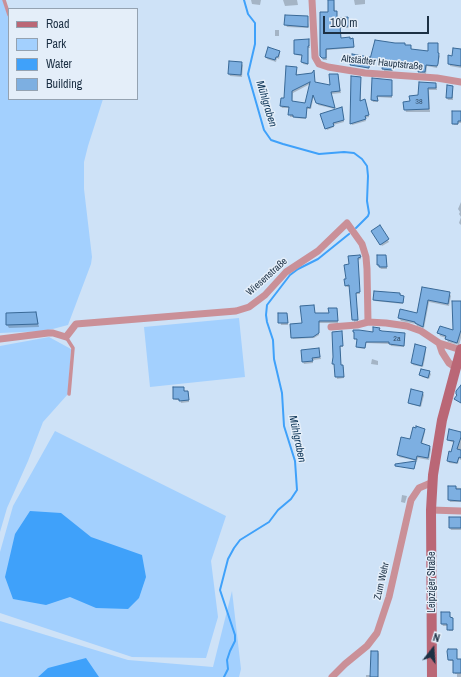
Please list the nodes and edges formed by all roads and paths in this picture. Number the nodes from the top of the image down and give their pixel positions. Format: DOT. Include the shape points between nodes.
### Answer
graph roads {
  1 [pos="4,0"];
  2 [pos="312,0"];
  3 [pos="8,12"];
  4 [pos="461,82"];
  5 [pos="368,322"];
  6 [pos="331,327"];
  7 [pos="66,336"];
  8 [pos="0,339"];
  9 [pos="439,343"];
  10 [pos="461,349"];
  11 [pos="456,365"];
  12 [pos="69,394"];
  13 [pos="433,482"];
  14 [pos="431,510"];
  15 [pos="461,510"];
  16 [pos="332,677"];
  17 [pos="432,677"];
  1 -- 3 [label="lane"];
  2 -- 4 [label="street, Altstädter Hauptstraße" via="315,57 319,64 365,73"];
  5 -- 6 [label="street"];
  5 -- 7 [label="street, Wiesenstraße" via="366,257 362,244 347,223 318,250 286,272 265,295 249,307 236,311 76,324"];
  5 -- 9 [label="street" via="407,326 421,331"];
  7 -- 8 [label="street" via="48,333"];
  7 -- 12 [label="lane" via="73,348"];
  9 -- 10 [label="street"];
  9 -- 11 [label="street" via="442,352"];
  10 -- 11 [label="street, Leipziger Straße"];
  11 -- 13 [label="street, Leipziger Straße" via="437,445"];
  13 -- 14 [label="street, Leipziger Straße"];
  13 -- 16 [label="street, Zum Wehr" via="419,488 411,500 389,597 377,633 367,646"];
  14 -- 15 [label="street"];
  14 -- 17 [label="street, Leipziger Straße"];
}
